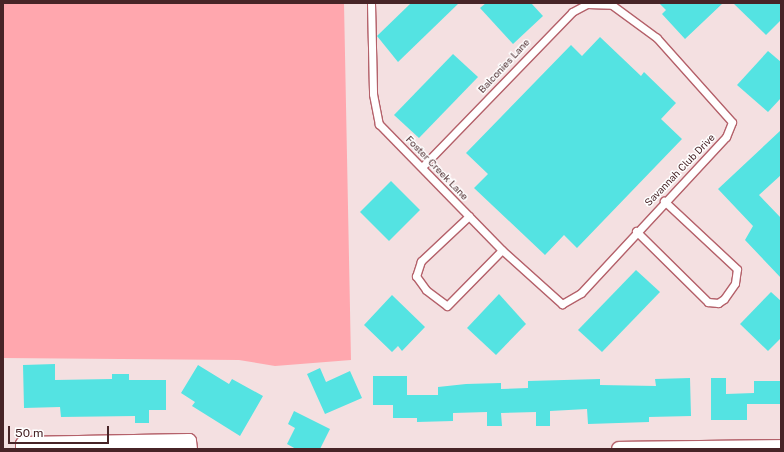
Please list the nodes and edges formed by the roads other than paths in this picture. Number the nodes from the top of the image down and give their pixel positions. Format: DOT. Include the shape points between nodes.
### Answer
graph roads {
  1 [pos="371,3"];
  2 [pos="587,3"];
  3 [pos="612,4"];
  4 [pos="424,166"];
  5 [pos="664,201"];
  6 [pos="469,216"];
  7 [pos="636,231"];
  8 [pos="502,250"];
  9 [pos="570,300"];
  10 [pos="190,445"];
  11 [pos="23,447"];
  12 [pos="781,447"];
  13 [pos="619,449"];
  1 -- 4 [label="lane, Foster Creek Lane" via="376,115 380,124"];
  2 -- 3 [label="lane, Balconies Lane"];
  2 -- 4 [label="lane, Balconies Lane" via="572,12 538,43"];
  3 -- 5 [label="lane, Savannah Club Drive" via="657,38 732,122 726,137"];
  4 -- 6 [label="lane, Foster Creek Lane"];
  5 -- 7 [label="lane, Savannah Club Drive"];
  5 -- 7 [label="lane" via="737,269 735,284 724,299 718,303 708,302"];
  6 -- 8 [label="lane, Foster Creek Lane"];
  6 -- 8 [label="lane" via="421,262 416,276 426,290 447,306"];
  7 -- 9 [label="lane, Savannah Club Drive"];
  8 -- 9 [label="lane, Foster Creek Lane" via="562,304"];
  10 -- 11 [label="street"];
  12 -- 13 [label="street"];
}
